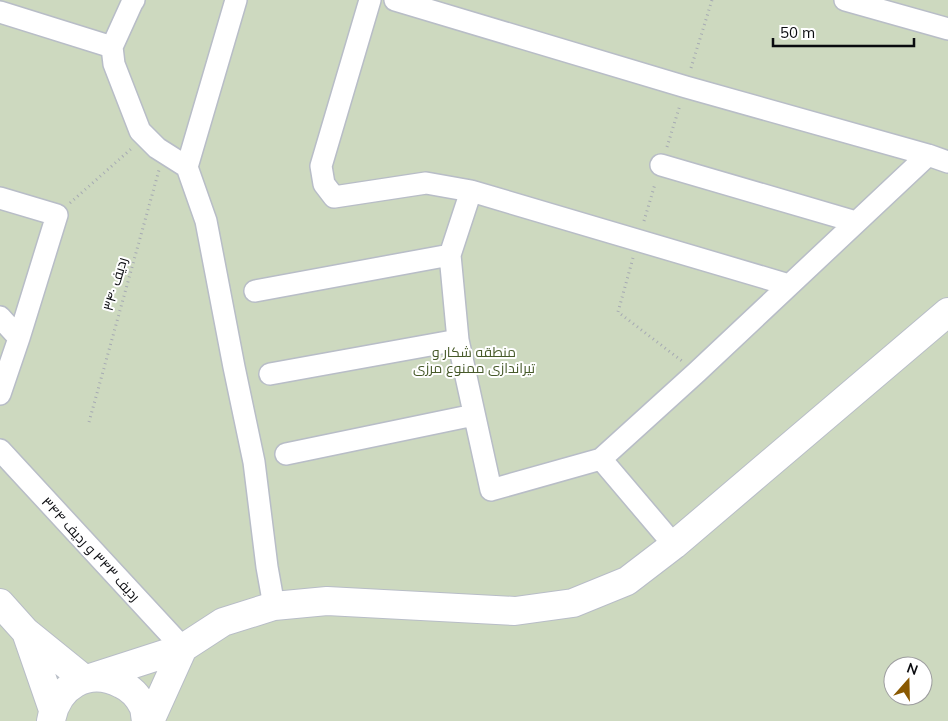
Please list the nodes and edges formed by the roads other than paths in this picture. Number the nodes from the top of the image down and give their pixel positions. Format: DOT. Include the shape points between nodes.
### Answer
graph roads {
  1 [pos="134,0"];
  2 [pos="236,0"];
  3 [pos="370,0"];
  4 [pos="395,0"];
  5 [pos="845,0"];
  6 [pos="0,12"];
  7 [pos="948,29"];
  8 [pos="112,47"];
  9 [pos="938,159"];
  10 [pos="661,165"];
  11 [pos="187,167"];
  12 [pos="471,191"];
  13 [pos="0,198"];
  14 [pos="856,222"];
  15 [pos="450,255"];
  16 [pos="789,284"];
  17 [pos="255,291"];
  18 [pos="948,312"];
  19 [pos="0,317"];
  20 [pos="18,338"];
  21 [pos="458,340"];
  22 [pos="270,374"];
  23 [pos="0,394"];
  24 [pos="474,415"];
  25 [pos="0,450"];
  26 [pos="286,454"];
  27 [pos="601,458"];
  28 [pos="674,545"];
  29 [pos="0,603"];
  30 [pos="274,606"];
  31 [pos="26,632"];
  32 [pos="183,648"];
  33 [pos="87,679"];
  34 [pos="52,716"];
  35 [pos="148,721"];
  1 -- 8 [label="street"];
  2 -- 11 [label="street"];
  3 -- 12 [label="street" via="321,166 324,184 334,198 426,183"];
  4 -- 9 [label="street"];
  5 -- 7 [label="street"];
  6 -- 8 [label="street"];
  8 -- 11 [label="street" via="114,64 140,131 157,148"];
  9 -- 14 [label="street"];
  10 -- 14 [label="street"];
  11 -- 30 [label="street" via="206,221 254,462"];
  12 -- 15 [label="street"];
  12 -- 16 [label="street"];
  13 -- 20 [label="street" via="57,215"];
  14 -- 16 [label="street"];
  15 -- 17 [label="street"];
  15 -- 21 [label="street"];
  16 -- 27 [label="street"];
  18 -- 28 [label="main road"];
  19 -- 20 [label="street"];
  20 -- 23 [label="street"];
  21 -- 22 [label="street"];
  21 -- 24 [label="street"];
  24 -- 26 [label="street"];
  24 -- 27 [label="street" via="491,490"];
  25 -- 32 [label="street, ردیف ۳۴۳ و ردیف ۳۴۴"];
  27 -- 28 [label="street"];
  28 -- 30 [label="main road" via="627,581 573,603 515,611 327,600"];
  29 -- 31 [label="main road"];
  30 -- 32 [label="main road" via="223,622"];
  31 -- 33 [label="main road"];
  31 -- 34 [label="main road"];
  32 -- 33 [label="main road"];
  32 -- 35 [label="main road"];
  33 -- 34 [label="main road" via="70,686 60,697"];
  33 -- 35 [label="main road" via="111,679 130,689 143,706"];
}
